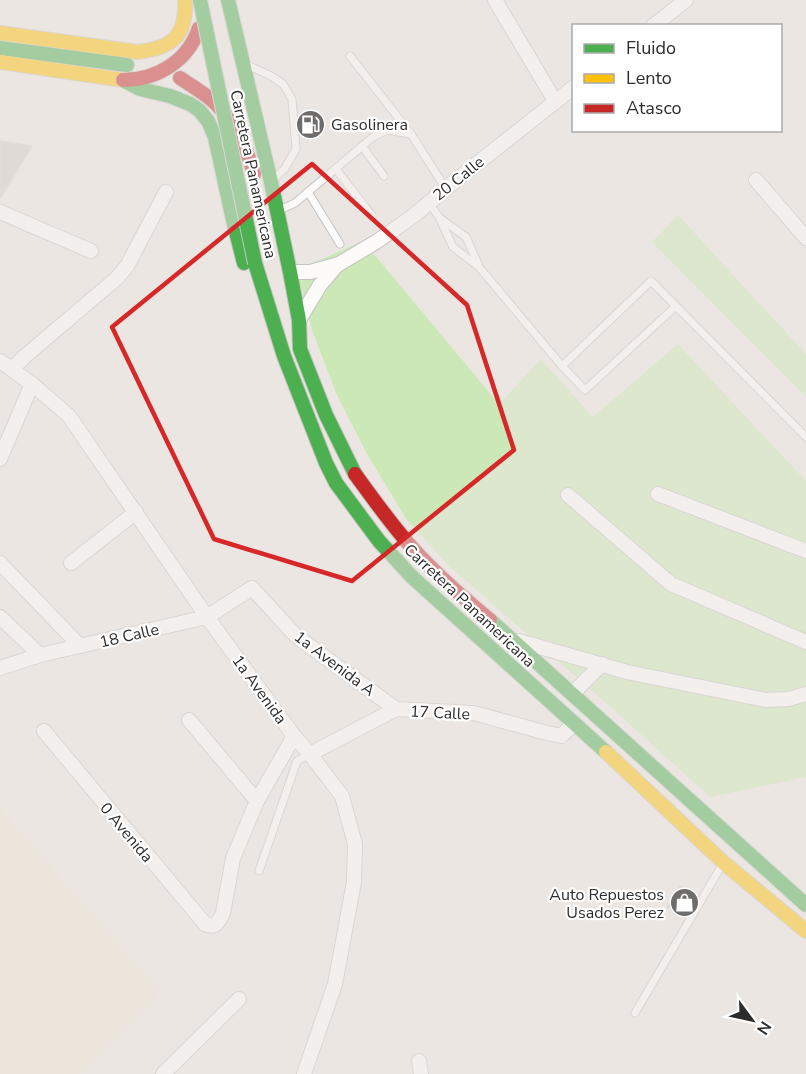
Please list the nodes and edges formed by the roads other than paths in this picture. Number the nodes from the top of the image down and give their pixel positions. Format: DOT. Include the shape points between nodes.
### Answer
graph roads {
  1 [pos="185,0"];
  2 [pos="202,0"];
  3 [pos="228,0"];
  4 [pos="495,0"];
  5 [pos="686,0"];
  6 [pos="656,24"];
  7 [pos="0,33"];
  8 [pos="0,48"];
  9 [pos="350,56"];
  10 [pos="0,62"];
  11 [pos="243,63"];
  12 [pos="127,65"];
  13 [pos="180,78"];
  14 [pos="123,80"];
  15 [pos="572,88"];
  16 [pos="555,101"];
  17 [pos="411,134"];
  18 [pos="362,146"];
  19 [pos="336,169"];
  20 [pos="384,176"];
  21 [pos="756,180"];
  22 [pos="271,182"];
  23 [pos="446,189"];
  24 [pos="258,191"];
  25 [pos="166,192"];
  26 [pos="308,192"];
  27 [pos="429,203"];
  28 [pos="277,211"];
  29 [pos="0,212"];
  30 [pos="372,216"];
  31 [pos="439,217"];
  32 [pos="806,238"];
  33 [pos="340,244"];
  34 [pos="91,251"];
  35 [pos="339,264"];
  36 [pos="479,267"];
  37 [pos="290,272"];
  38 [pos="280,290"];
  39 [pos="676,306"];
  40 [pos="256,309"];
  41 [pos="299,320"];
  42 [pos="300,349"];
  43 [pos="269,353"];
  44 [pos="0,361"];
  45 [pos="562,366"];
  46 [pos="12,369"];
  47 [pos="32,384"];
  48 [pos="806,437"];
  49 [pos="0,459"];
  50 [pos="326,464"];
  51 [pos="658,494"];
  52 [pos="568,495"];
  53 [pos="136,512"];
  54 [pos="806,551"];
  55 [pos="0,563"];
  56 [pos="72,563"];
  57 [pos="252,588"];
  58 [pos="0,617"];
  59 [pos="207,617"];
  60 [pos="511,639"];
  61 [pos="806,642"];
  62 [pos="80,646"];
  63 [pos="40,655"];
  64 [pos="602,664"];
  65 [pos="0,668"];
  66 [pos="572,694"];
  67 [pos="806,694"];
  68 [pos="396,709"];
  69 [pos="189,720"];
  70 [pos="574,724"];
  71 [pos="44,730"];
  72 [pos="294,736"];
  73 [pos="310,754"];
  74 [pos="256,801"];
  75 [pos="724,863"];
  76 [pos="259,871"];
  77 [pos="805,903"];
  78 [pos="806,931"];
  79 [pos="239,999"];
  80 [pos="635,1013"];
  81 [pos="163,1074"];
  82 [pos="304,1074"];
  1 -- 7 [label="main road" via="181,32 174,41 153,51"];
  2 -- 14 [label="main road" via="198,35 183,55 154,75"];
  2 -- 50 [label="main road, Carretera Panamericana, bridge" via="255,263 284,356"];
  3 -- 11 [label="main road, Carretera Panamericana"];
  4 -- 16 [label="street"];
  5 -- 6 [label="street"];
  8 -- 12 [label="main road"];
  9 -- 17 [label="lane"];
  10 -- 14 [label="main road"];
  11 -- 22 [label="main road, Carretera Panamericana"];
  11 -- 22 [label="lane" via="283,84 292,99 296,149"];
  13 -- 24 [label="main road" via="215,102 242,136"];
  14 -- 40 [label="main road" via="190,104 208,121 218,148"];
  15 -- 16 [label="street, 20 Calle"];
  16 -- 23 [label="street, 20 Calle"];
  17 -- 18 [label="lane" via="387,129"];
  17 -- 23 [label="lane"];
  18 -- 19 [label="lane"];
  18 -- 20 [label="lane"];
  19 -- 26 [label="lane"];
  19 -- 30 [label="lane"];
  21 -- 32 [label="street"];
  22 -- 28 [label="main road, Carretera Panamericana"];
  23 -- 27 [label="street, 20 Calle"];
  25 -- 46 [label="street" via="117,278"];
  26 -- 28 [label="lane"];
  26 -- 33 [label="lane"];
  27 -- 31 [label="lane"];
  27 -- 35 [label="street, 20 Calle"];
  28 -- 37 [label="main road, Carretera Panamericana"];
  29 -- 34 [label="street"];
  31 -- 36 [label="lane" via="453,247"];
  31 -- 36 [label="lane" via="466,237"];
  35 -- 37 [label="street, 20 Calle" via="310,272"];
  35 -- 41 [label="street, 20 Calle" via="320,285"];
  36 -- 45 [label="lane"];
  37 -- 41 [label="main road, Carretera Panamericana"];
  38 -- 42 [label="main road"];
  39 -- 45 [label="lane" via="585,390"];
  39 -- 45 [label="lane" via="651,281"];
  39 -- 48 [label="lane"];
  41 -- 42 [label="main road, Carretera Panamericana"];
  42 -- 60 [label="main road, Carretera Panamericana" via="353,470 387,518 439,576"];
  43 -- 50 [label="main road" via="295,416"];
  44 -- 46 [label="street, 1a Avenida"];
  46 -- 47 [label="street, 1a Avenida"];
  47 -- 49 [label="street"];
  47 -- 53 [label="street, 1a Avenida" via="69,416"];
  50 -- 70 [label="main road, Carretera Panamericana" via="379,540 411,576"];
  51 -- 54 [label="street"];
  52 -- 61 [label="street" via="671,584"];
  53 -- 56 [label="street"];
  53 -- 59 [label="street, 1a Avenida"];
  55 -- 62 [label="street"];
  57 -- 59 [label="street, 18 Calle"];
  57 -- 68 [label="street, 1a Avenida A" via="296,636"];
  58 -- 63 [label="street"];
  59 -- 62 [label="street, 18 Calle"];
  59 -- 72 [label="street, 1a Avenida"];
  60 -- 64 [label="street"];
  60 -- 66 [label="main road, Carretera Panamericana"];
  62 -- 63 [label="street, 18 Calle"];
  63 -- 65 [label="street, 18 Calle"];
  64 -- 66 [label="street"];
  64 -- 67 [label="street" via="766,700"];
  66 -- 77 [label="main road, Carretera Panamericana"];
  68 -- 70 [label="street, 17 Calle" via="474,713 561,735"];
  68 -- 73 [label="street, 17 Calle"];
  69 -- 74 [label="street"];
  70 -- 75 [label="main road, Carretera Panamericana"];
  71 -- 74 [label="street, 0 Avenida" via="210,927 223,913 233,858"];
  72 -- 73 [label="street, 1a Avenida"];
  72 -- 74 [label="street"];
  73 -- 76 [label="lane" via="297,761"];
  73 -- 82 [label="street, 1a Avenida" via="342,796 355,844 354,882 335,984"];
  75 -- 78 [label="main road, Carretera Panamericana"];
  75 -- 80 [label="lane"];
  79 -- 81 [label="street"];
}
